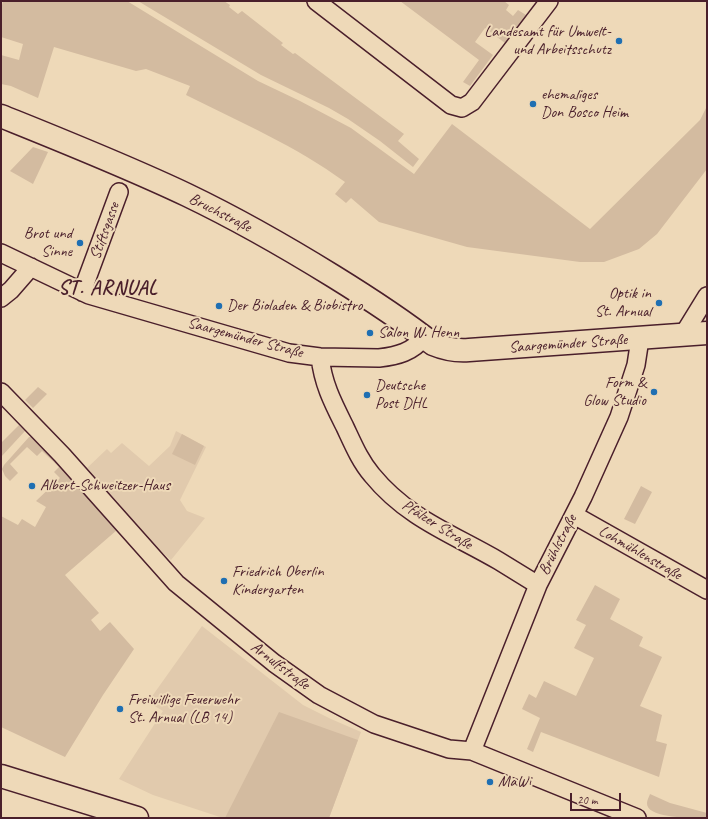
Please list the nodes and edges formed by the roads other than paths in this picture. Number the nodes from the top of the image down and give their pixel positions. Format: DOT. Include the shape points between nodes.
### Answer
graph roads {
  1 [pos="316,1"];
  2 [pos="549,1"];
  3 [pos="1,116"];
  4 [pos="119,192"];
  5 [pos="1,252"];
  6 [pos="31,268"];
  7 [pos="82,292"];
  8 [pos="707,296"];
  9 [pos="1,298"];
  10 [pos="707,334"];
  11 [pos="683,335"];
  12 [pos="424,337"];
  13 [pos="640,339"];
  14 [pos="320,356"];
  15 [pos="1,392"];
  16 [pos="574,515"];
  17 [pos="538,585"];
  18 [pos="707,590"];
  19 [pos="472,751"];
  20 [pos="1,776"];
  21 [pos="137,818"];
  22 [pos="638,818"];
  1 -- 2 [label="street" via="451,105 462,108 472,102"];
  3 -- 12 [label="main road, Bruchstraße" via="187,196 250,228 342,282"];
  4 -- 7 [label="street, Stiftsgasse"];
  5 -- 6 [label="street, Saargemünder Straße"];
  6 -- 7 [label="street, Saargemünder Straße"];
  6 -- 9 [label="street"];
  7 -- 14 [label="street, Saargemünder Straße" via="289,352"];
  8 -- 11 [label="street"];
  10 -- 11 [label="main road, Saargemünder Straße"];
  11 -- 13 [label="main road, Saargemünder Straße"];
  12 -- 13 [label="main road, Saargemünder Straße" via="432,344 453,351"];
  12 -- 14 [label="street, Saargemünder Straße" via="417,346 388,357"];
  13 -- 16 [label="street, Brühlstraße" via="634,371 615,426"];
  14 -- 17 [label="street, Pfälzer Straße" via="322,375 330,397 360,458 372,475 396,500 418,517"];
  15 -- 19 [label="street, Arnulfstraße" via="62,455 176,583 274,663 319,696 374,724 450,749"];
  16 -- 17 [label="street, Brühlstraße"];
  16 -- 18 [label="street, Lohmühlenstraße"];
  17 -- 19 [label="street, Brühlstraße"];
  19 -- 22 [label="street, Arnulfstraße"];
  20 -- 21 [label="main road"];
}
